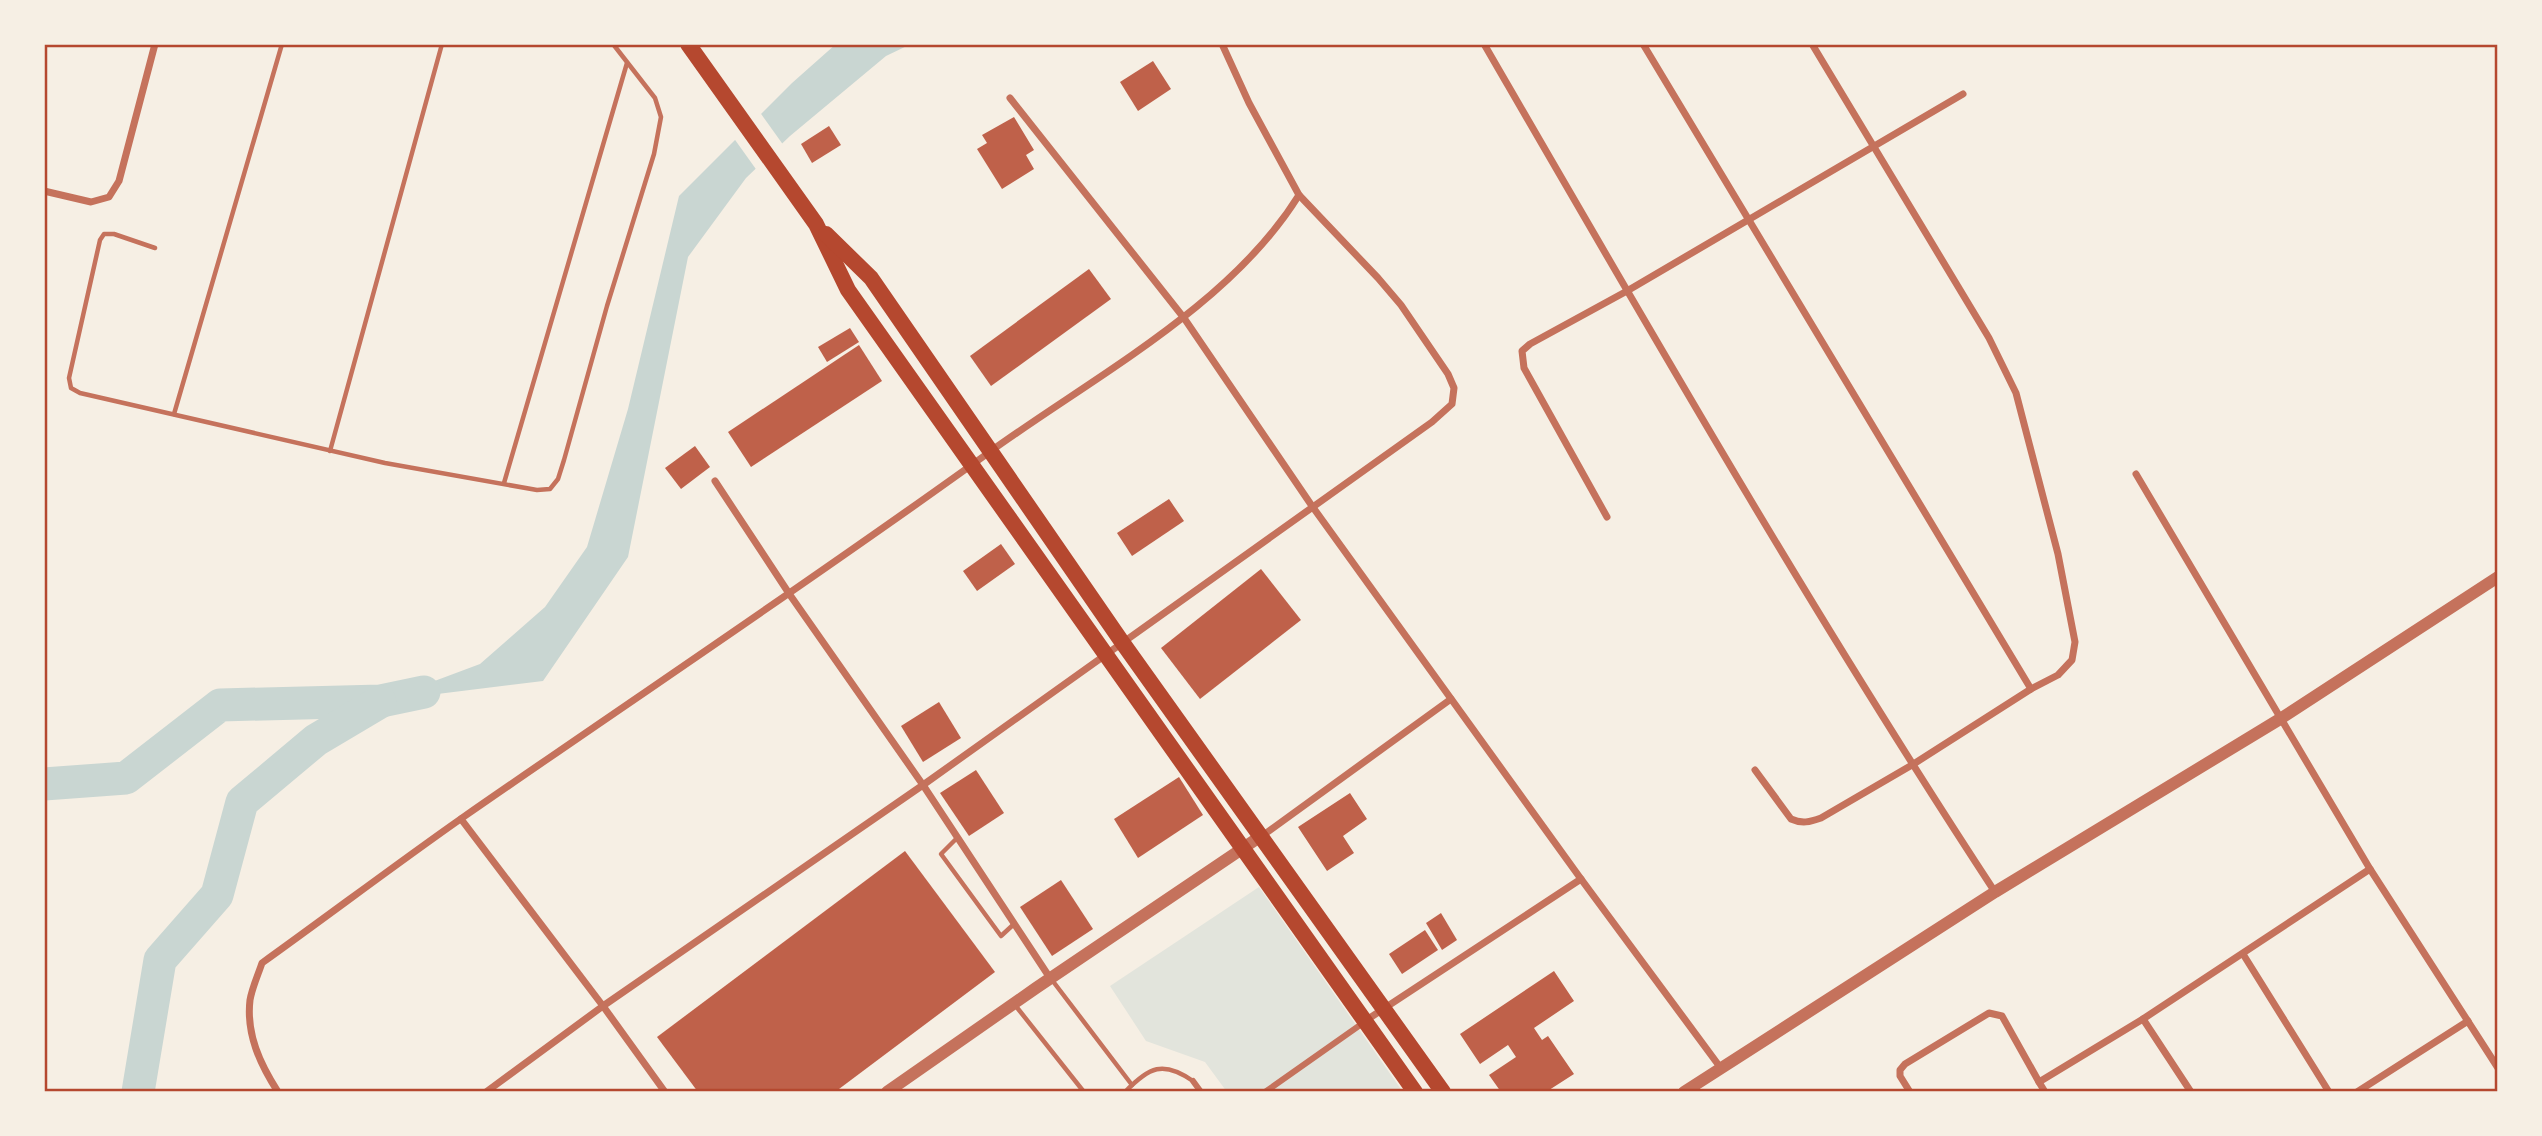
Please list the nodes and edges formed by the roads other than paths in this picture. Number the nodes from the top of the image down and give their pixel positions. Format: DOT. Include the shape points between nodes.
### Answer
graph roads {
  1 [pos="155,44"];
  2 [pos="282,44"];
  3 [pos="442,44"];
  4 [pos="613,44"];
  5 [pos="1222,44"];
  6 [pos="1484,44"];
  7 [pos="1643,44"];
  8 [pos="1812,44"];
  9 [pos="690,45"];
  10 [pos="628,62"];
  11 [pos="1963,94"];
  12 [pos="1010,98"];
  13 [pos="1872,146"];
  14 [pos="44,191"];
  15 [pos="1299,195"];
  16 [pos="1749,219"];
  17 [pos="816,224"];
  18 [pos="155,248"];
  19 [pos="1627,291"];
  20 [pos="1184,318"];
  21 [pos="174,414"];
  22 [pos="330,451"];
  23 [pos="989,453"];
  24 [pos="973,466"];
  25 [pos="2136,474"];
  26 [pos="715,481"];
  27 [pos="503,483"];
  28 [pos="1312,506"];
  29 [pos="1606,517"];
  30 [pos="2498,577"];
  31 [pos="790,595"];
  32 [pos="1122,642"];
  33 [pos="1105,654"];
  34 [pos="2031,689"];
  35 [pos="1451,699"];
  36 [pos="2280,719"];
  37 [pos="1912,765"];
  38 [pos="1755,770"];
  39 [pos="922,785"];
  40 [pos="461,819"];
  41 [pos="1262,836"];
  42 [pos="957,838"];
  43 [pos="1243,849"];
  44 [pos="2370,869"];
  45 [pos="1581,879"];
  46 [pos="1995,892"];
  47 [pos="1014,923"];
  48 [pos="2243,954"];
  49 [pos="1051,978"];
  50 [pos="1014,1004"];
  51 [pos="603,1006"];
  52 [pos="1384,1009"];
  53 [pos="2143,1019"];
  54 [pos="2468,1021"];
  55 [pos="1364,1022"];
  56 [pos="1720,1067"];
  57 [pos="2498,1068"];
  58 [pos="1193,1081"];
  59 [pos="2039,1082"];
  60 [pos="1132,1085"];
  61 [pos="278,1092"];
  62 [pos="486,1092"];
  63 [pos="666,1092"];
  64 [pos="887,1092"];
  65 [pos="1084,1092"];
  66 [pos="1125,1092"];
  67 [pos="1201,1092"];
  68 [pos="1265,1092"];
  69 [pos="1415,1092"];
  70 [pos="1443,1092"];
  71 [pos="1684,1092"];
  72 [pos="1910,1092"];
  73 [pos="2045,1092"];
  74 [pos="2191,1092"];
  75 [pos="2329,1092"];
  76 [pos="2357,1092"];
  1 -- 14 [label="street" via="119,181 108,197 91,202"];
  2 -- 21 [label="lane"];
  3 -- 22 [label="lane"];
  4 -- 10 [label="lane"];
  5 -- 15 [label="street"];
  6 -- 19 [label="street"];
  7 -- 16 [label="street"];
  8 -- 13 [label="street"];
  9 -- 17 [label="main road"];
  10 -- 27 [label="lane"];
  10 -- 27 [label="lane" via="655,98 661,117 564,460 550,489"];
  11 -- 13 [label="street"];
  12 -- 20 [label="street"];
  13 -- 16 [label="street"];
  13 -- 34 [label="street" via="1989,338 2016,393 2058,554 2075,642 2072,660 2058,675"];
  15 -- 20 [label="street" via="1280,225"];
  15 -- 28 [label="street" via="1401,305 1454,387 1452,404 1432,422"];
  16 -- 19 [label="street"];
  16 -- 34 [label="street"];
  17 -- 23 [label="main road" via="871,278"];
  17 -- 24 [label="main road" via="848,290"];
  18 -- 21 [label="lane" via="114,234 104,234 100,240 69,378 71,388 80,393"];
  19 -- 29 [label="street" via="1522,351 1524,368"];
  19 -- 37 [label="street"];
  20 -- 23 [label="street"];
  20 -- 28 [label="street"];
  21 -- 22 [label="lane"];
  22 -- 27 [label="lane"];
  23 -- 24 [label="street"];
  23 -- 32 [label="main road"];
  24 -- 31 [label="street"];
  24 -- 33 [label="main road"];
  25 -- 36 [label="street"];
  26 -- 31 [label="street"];
  28 -- 32 [label="street"];
  28 -- 35 [label="street"];
  30 -- 36 [label="street"];
  31 -- 39 [label="street"];
  31 -- 40 [label="street"];
  32 -- 33 [label="street"];
  32 -- 41 [label="main road"];
  33 -- 39 [label="street"];
  33 -- 43 [label="main road"];
  34 -- 37 [label="street"];
  35 -- 41 [label="street"];
  35 -- 45 [label="street"];
  36 -- 44 [label="street"];
  36 -- 46 [label="street"];
  37 -- 38 [label="street" via="1810,822 1791,820"];
  37 -- 46 [label="street"];
  39 -- 42 [label="street"];
  39 -- 51 [label="street"];
  40 -- 51 [label="street"];
  40 -- 61 [label="street" via="262,963 250,998 250,1028 262,1068"];
  41 -- 43 [label="street"];
  41 -- 52 [label="main road"];
  42 -- 47 [label="street"];
  42 -- 47 [label="lane" via="941,854 1001,936"];
  43 -- 49 [label="street"];
  43 -- 55 [label="main road"];
  44 -- 48 [label="street"];
  44 -- 54 [label="street"];
  45 -- 52 [label="street"];
  45 -- 56 [label="street"];
  46 -- 56 [label="street"];
  47 -- 49 [label="street"];
  48 -- 53 [label="street"];
  48 -- 75 [label="street"];
  49 -- 50 [label="street"];
  49 -- 60 [label="lane"];
  50 -- 64 [label="street"];
  50 -- 65 [label="lane"];
  51 -- 62 [label="street"];
  51 -- 63 [label="street"];
  52 -- 55 [label="street"];
  52 -- 70 [label="main road"];
  53 -- 59 [label="street"];
  53 -- 74 [label="street"];
  54 -- 57 [label="street"];
  54 -- 76 [label="street"];
  55 -- 68 [label="street"];
  55 -- 69 [label="main road"];
  56 -- 71 [label="street"];
  58 -- 60 [label="lane" via="1166,1067 1156,1068"];
  58 -- 67 [label="street"];
  59 -- 72 [label="street" via="2002,1016 1989,1013 1900,1070"];
  59 -- 73 [label="street"];
  60 -- 66 [label="lane"];
}
